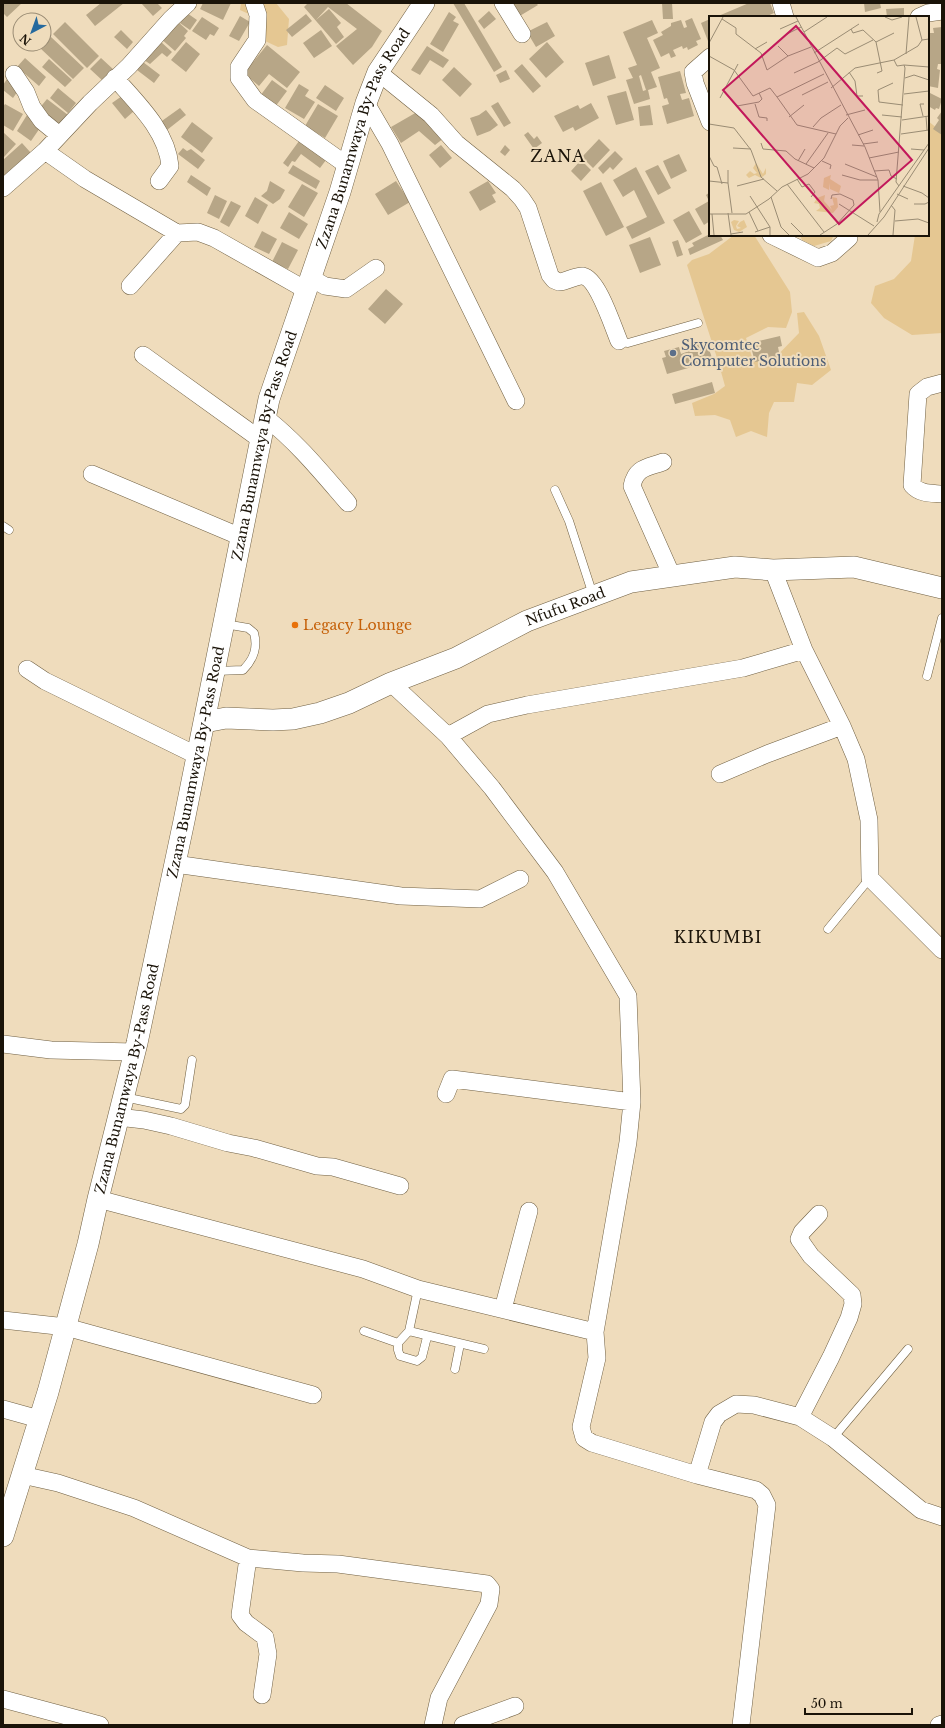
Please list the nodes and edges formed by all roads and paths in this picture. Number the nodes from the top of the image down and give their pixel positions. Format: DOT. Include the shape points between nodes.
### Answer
graph roads {
  1 [pos="188,3"];
  2 [pos="254,3"];
  3 [pos="424,3"];
  4 [pos="503,3"];
  5 [pos="782,3"];
  6 [pos="942,11"];
  7 [pos="785,16"];
  8 [pos="921,16"];
  9 [pos="522,34"];
  10 [pos="709,58"];
  11 [pos="378,72"];
  12 [pos="14,74"];
  13 [pos="115,78"];
  14 [pos="366,103"];
  15 [pos="709,119"];
  16 [pos="59,136"];
  17 [pos="45,151"];
  18 [pos="348,166"];
  19 [pos="159,181"];
  20 [pos="3,188"];
  21 [pos="177,234"];
  22 [pos="774,236"];
  23 [pos="849,238"];
  24 [pos="376,268"];
  25 [pos="309,284"];
  26 [pos="130,286"];
  27 [pos="698,323"];
  28 [pos="619,341"];
  29 [pos="143,355"];
  30 [pos="942,383"];
  31 [pos="516,401"];
  32 [pos="266,418"];
  33 [pos="261,440"];
  34 [pos="663,462"];
  35 [pos="92,474"];
  36 [pos="555,490"];
  37 [pos="942,494"];
  38 [pos="348,503"];
  39 [pos="241,537"];
  40 [pos="773,570"];
  41 [pos="672,576"];
  42 [pos="942,588"];
  43 [pos="593,596"];
  44 [pos="942,618"];
  45 [pos="224,624"];
  46 [pos="804,650"];
  47 [pos="27,670"];
  48 [pos="215,671"];
  49 [pos="927,676"];
  50 [pos="390,683"];
  51 [pos="205,722"];
  52 [pos="842,726"];
  53 [pos="448,736"];
  54 [pos="198,756"];
  55 [pos="720,774"];
  56 [pos="176,864"];
  57 [pos="870,878"];
  58 [pos="520,879"];
  59 [pos="828,929"];
  60 [pos="942,950"];
  61 [pos="3,1044"];
  62 [pos="134,1052"];
  63 [pos="192,1060"];
  64 [pos="446,1094"];
  65 [pos="123,1096"];
  66 [pos="632,1102"];
  67 [pos="118,1117"];
  68 [pos="400,1186"];
  69 [pos="98,1199"];
  70 [pos="528,1211"];
  71 [pos="819,1214"];
  72 [pos="418,1289"];
  73 [pos="503,1308"];
  74 [pos="3,1320"];
  75 [pos="66,1327"];
  76 [pos="364,1331"];
  77 [pos="409,1331"];
  78 [pos="595,1332"];
  79 [pos="427,1336"];
  80 [pos="398,1343"];
  81 [pos="460,1344"];
  82 [pos="484,1349"];
  83 [pos="908,1349"];
  84 [pos="455,1369"];
  85 [pos="313,1395"];
  86 [pos="3,1409"];
  87 [pos="800,1417"];
  88 [pos="40,1419"];
  89 [pos="833,1438"];
  90 [pos="22,1474"];
  91 [pos="697,1475"];
  92 [pos="942,1517"];
  93 [pos="3,1536"];
  94 [pos="248,1558"];
  95 [pos="262,1695"];
  96 [pos="3,1699"];
  97 [pos="514,1706"];
  98 [pos="942,1724"];
  99 [pos="100,1725"];
  100 [pos="434,1725"];
  101 [pos="463,1725"];
  102 [pos="741,1725"];
  103 [pos="939,1725"];
  1 -- 13 [label="street"];
  2 -- 18 [label="street" via="258,15 257,40 239,66 239,78 255,100"];
  3 -- 11 [label="street, Zzana Bunamwaya By-Pass Road"];
  4 -- 9 [label="street"];
  5 -- 7 [label="street"];
  6 -- 8 [label="street"];
  10 -- 15 [label="street" via="693,72"];
  11 -- 14 [label="street, Zzana Bunamwaya By-Pass Road"];
  11 -- 28 [label="street" via="432,115 456,143 514,190 528,208 550,275 559,282 582,276 589,279 596,287"];
  12 -- 16 [label="street" via="42,121"];
  13 -- 16 [label="street"];
  13 -- 19 [label="street" via="145,113 169,153 170,166"];
  14 -- 18 [label="street, Zzana Bunamwaya By-Pass Road"];
  14 -- 31 [label="street" via="390,144"];
  16 -- 17 [label="street"];
  17 -- 20 [label="street"];
  17 -- 21 [label="street" via="85,179"];
  18 -- 25 [label="street, Zzana Bunamwaya By-Pass Road"];
  21 -- 25 [label="street" via="198,232 214,238"];
  21 -- 26 [label="street"];
  22 -- 23 [label="street" via="818,258 832,253"];
  24 -- 25 [label="street" via="346,289"];
  25 -- 32 [label="street, Zzana Bunamwaya By-Pass Road" via="269,399"];
  27 -- 28 [label="lane" via="628,344"];
  29 -- 33 [label="street"];
  30 -- 37 [label="street" via="927,387 918,394 912,485 923,493"];
  32 -- 33 [label="street, Zzana Bunamwaya By-Pass Road"];
  32 -- 38 [label="street" via="279,428"];
  33 -- 39 [label="street, Zzana Bunamwaya By-Pass Road"];
  34 -- 41 [label="street" via="638,471 632,486"];
  35 -- 39 [label="street"];
  36 -- 43 [label="lane" via="569,521"];
  39 -- 45 [label="street, Zzana Bunamwaya By-Pass Road"];
  40 -- 41 [label="street, Nfufu Road" via="735,567"];
  40 -- 42 [label="street, Nfufu Road" via="854,567"];
  40 -- 46 [label="street"];
  41 -- 43 [label="street, Nfufu Road" via="632,582"];
  43 -- 50 [label="street, Nfufu Road" via="528,622 456,658"];
  44 -- 49 [label="lane"];
  45 -- 48 [label="street, Zzana Bunamwaya By-Pass Road"];
  45 -- 48 [label="lane" via="248,628 254,633 255,653 243,670"];
  46 -- 52 [label="street"];
  46 -- 53 [label="street" via="743,668 488,714"];
  47 -- 54 [label="street"];
  48 -- 51 [label="street, Zzana Bunamwaya By-Pass Road"];
  50 -- 51 [label="street, Nfufu Road" via="349,703 293,719 226,718"];
  50 -- 53 [label="street"];
  51 -- 54 [label="street, Zzana Bunamwaya By-Pass Road"];
  52 -- 55 [label="street"];
  52 -- 57 [label="street" via="856,759 869,820"];
  53 -- 66 [label="street" via="492,788 555,872 628,996"];
  54 -- 56 [label="street, Zzana Bunamwaya By-Pass Road"];
  56 -- 58 [label="street" via="401,896 480,899"];
  56 -- 62 [label="street, Zzana Bunamwaya By-Pass Road"];
  57 -- 59 [label="lane"];
  57 -- 60 [label="street"];
  61 -- 62 [label="street" via="50,1050"];
  62 -- 65 [label="street, Zzana Bunamwaya By-Pass Road"];
  63 -- 65 [label="lane" via="185,1105 181,1108"];
  64 -- 66 [label="street" via="452,1079 512,1091"];
  65 -- 67 [label="street, Zzana Bunamwaya By-Pass Road"];
  66 -- 78 [label="street" via="628,1142"];
  67 -- 68 [label="street" via="171,1126"];
  67 -- 69 [label="street, Zzana Bunamwaya By-Pass Road"];
  69 -- 72 [label="street" via="363,1270"];
  69 -- 75 [label="street, Zzana Bunamwaya By-Pass Road"];
  70 -- 73 [label="street"];
  71 -- 87 [label="street" via="802,1232 800,1239 811,1256 852,1295 853,1304 831,1357"];
  72 -- 73 [label="street"];
  72 -- 77 [label="lane"];
  73 -- 78 [label="street"];
  74 -- 75 [label="street"];
  75 -- 85 [label="street"];
  75 -- 88 [label="street, Zzana Bunamwaya By-Pass Road"];
  76 -- 80 [label="lane"];
  77 -- 79 [label="lane"];
  77 -- 80 [label="lane"];
  78 -- 91 [label="street" via="597,1358 581,1427 584,1438 592,1444"];
  79 -- 80 [label="lane" via="422,1357 417,1361 400,1356"];
  79 -- 81 [label="lane"];
  81 -- 82 [label="lane"];
  81 -- 84 [label="lane"];
  83 -- 89 [label="lane"];
  86 -- 88 [label="street"];
  87 -- 89 [label="street"];
  87 -- 91 [label="street" via="754,1405 736,1404 719,1414 713,1422"];
  88 -- 90 [label="street, Zzana Bunamwaya By-Pass Road"];
  89 -- 92 [label="street" via="921,1510"];
  90 -- 93 [label="street, Zzana Bunamwaya By-Pass Road"];
  90 -- 94 [label="street" via="134,1508"];
  91 -- 102 [label="street" via="756,1490 767,1505"];
  94 -- 95 [label="street" via="240,1615 264,1637 268,1654"];
  94 -- 100 [label="street" via="338,1564 487,1584 492,1589 489,1604 439,1698"];
  96 -- 99 [label="street"];
  97 -- 101 [label="street"];
  98 -- 103 [label="street"];
}
